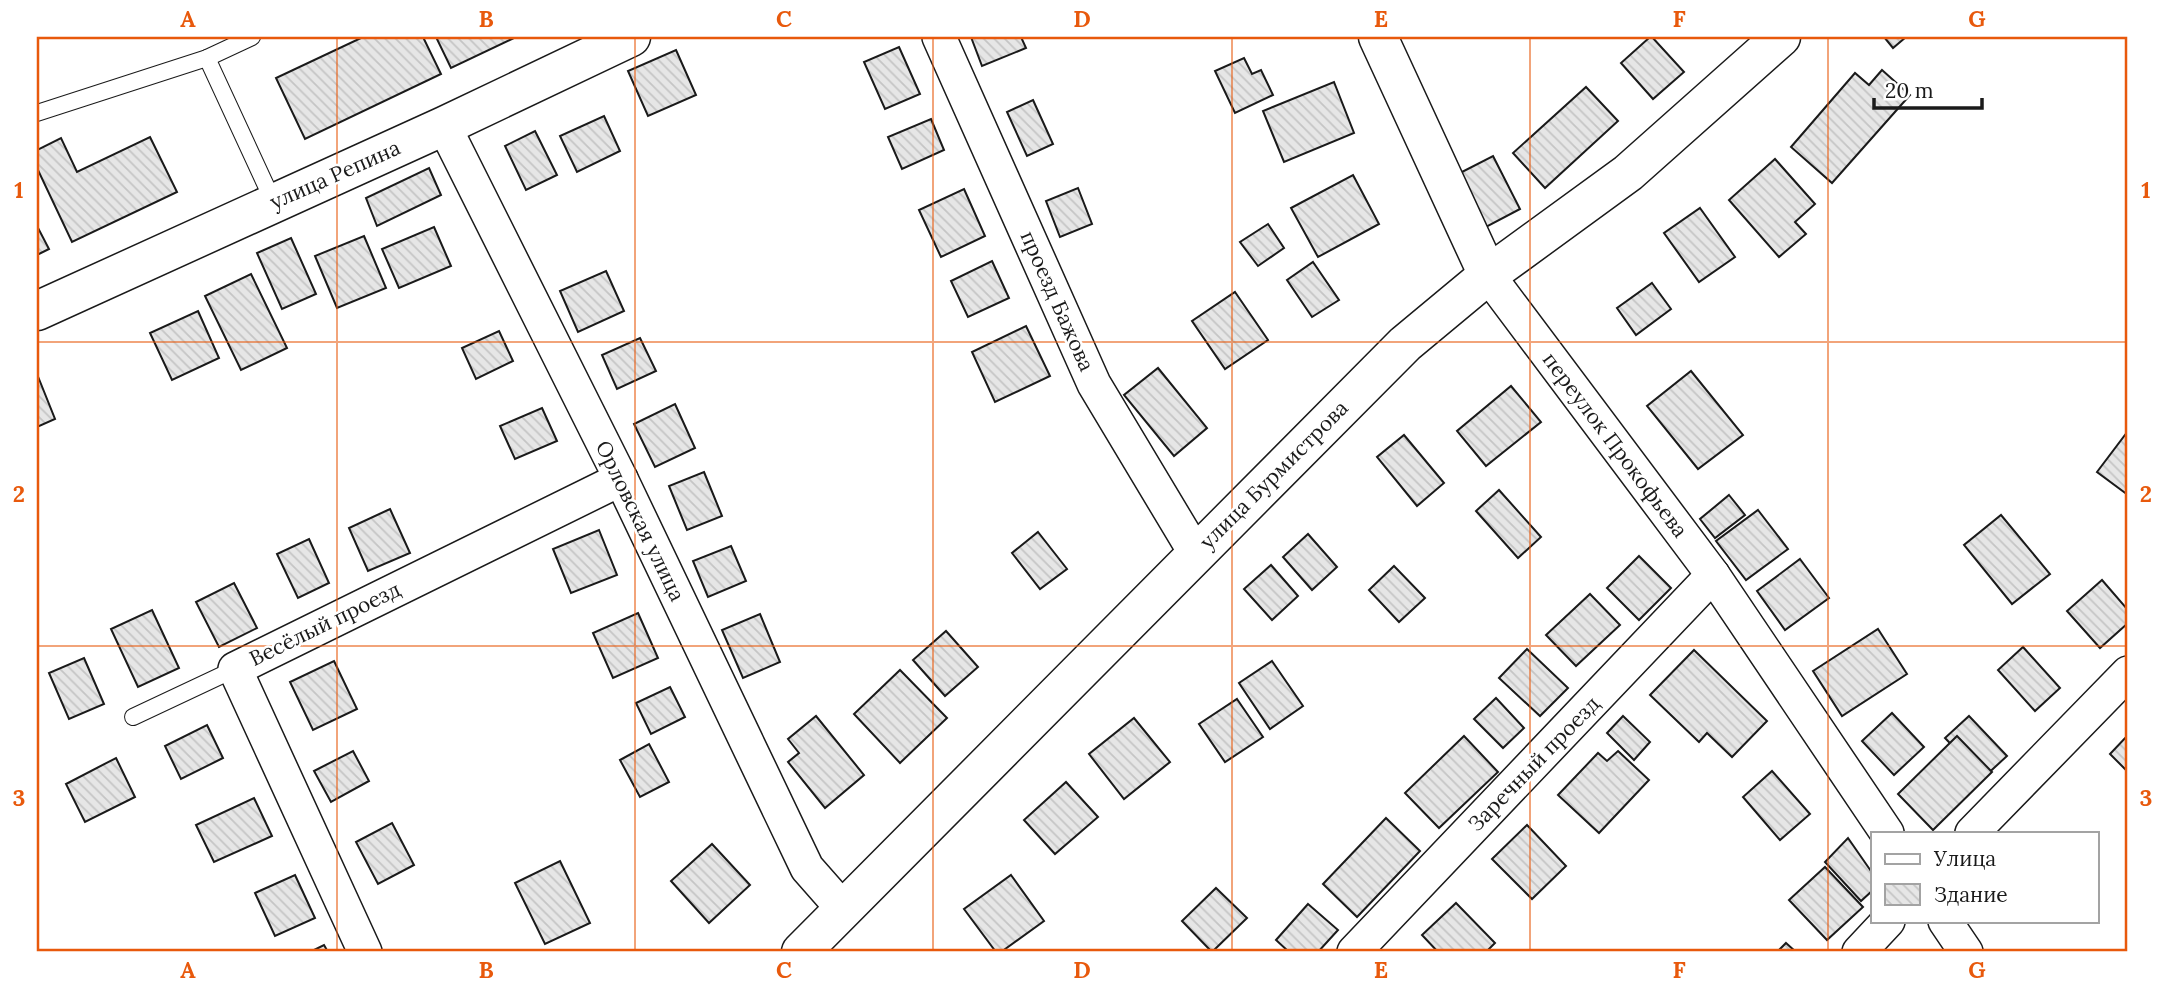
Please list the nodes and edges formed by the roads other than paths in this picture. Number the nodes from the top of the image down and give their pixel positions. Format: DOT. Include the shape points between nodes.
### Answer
graph roads {
  1 [pos="252,37"];
  2 [pos="631,37"];
  3 [pos="939,37"];
  4 [pos="1378,37"];
  5 [pos="1781,37"];
  6 [pos="207,58"];
  7 [pos="37,113"];
  8 [pos="444,126"];
  9 [pos="274,203"];
  10 [pos="1488,275"];
  11 [pos="37,311"];
  12 [pos="621,479"];
  13 [pos="1196,554"];
  14 [pos="1713,575"];
  15 [pos="234,668"];
  16 [pos="2128,673"];
  17 [pos="133,718"];
  18 [pos="1886,832"];
  19 [pos="1973,832"];
  20 [pos="844,910"];
  21 [pos="1887,922"];
  22 [pos="1946,922"];
  23 [pos="365,952"];
  24 [pos="801,952"];
  25 [pos="1354,952"];
  26 [pos="1859,952"];
  27 [pos="1966,952"];
  1 -- 6 [label="lane"];
  2 -- 8 [label="street, улица Репина"];
  3 -- 13 [label="street, проезд Бажова" via="1094,384"];
  4 -- 10 [label="street, переулок Прокофьева"];
  5 -- 10 [label="street, улица Бурмистрова" via="1628,173"];
  6 -- 7 [label="lane"];
  6 -- 9 [label="lane"];
  8 -- 9 [label="street, улица Репина"];
  8 -- 12 [label="street, Орловская улица"];
  9 -- 11 [label="street, улица Репина"];
  10 -- 13 [label="street, улица Бурмистрова" via="1405,344"];
  10 -- 14 [label="street, переулок Прокофьева"];
  12 -- 15 [label="street, Весёлый проезд"];
  12 -- 20 [label="street, Орловская улица" via="807,867"];
  13 -- 20 [label="street, улица Бурмистрова"];
  14 -- 18 [label="street, переулок Прокофьева"];
  14 -- 25 [label="street, Заречный проезд"];
  15 -- 17 [label="lane"];
  15 -- 23 [label="street, Весёлый проезд"];
  16 -- 19 [label="street"];
  20 -- 24 [label="street, улица Бурмистрова"];
  21 -- 26 [label="street"];
  22 -- 27 [label="street"];
}
